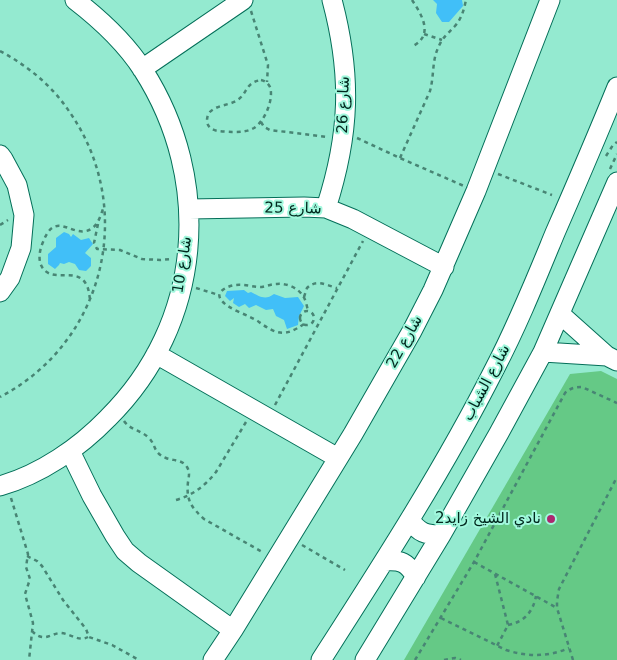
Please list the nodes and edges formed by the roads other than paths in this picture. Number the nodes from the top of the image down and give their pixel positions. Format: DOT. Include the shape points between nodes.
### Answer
graph roads {
  1 [pos="75,0"];
  2 [pos="332,0"];
  3 [pos="550,0"];
  4 [pos="247,3"];
  5 [pos="142,69"];
  6 [pos="617,87"];
  7 [pos="617,134"];
  8 [pos="596,137"];
  9 [pos="0,155"];
  10 [pos="617,182"];
  11 [pos="326,208"];
  12 [pos="189,209"];
  13 [pos="444,267"];
  14 [pos="0,292"];
  15 [pos="560,314"];
  16 [pos="543,352"];
  17 [pos="156,354"];
  18 [pos="612,359"];
  19 [pos="70,451"];
  20 [pos="338,458"];
  21 [pos="3,485"];
  22 [pos="410,520"];
  23 [pos="441,535"];
  24 [pos="385,561"];
  25 [pos="416,577"];
  26 [pos="233,630"];
  27 [pos="213,660"];
  28 [pos="321,660"];
  29 [pos="365,660"];
  1 -- 5 [label="street, شارع 10" via="96,16"];
  2 -- 11 [label="street, شارع 26" via="340,27 346,88 344,135"];
  3 -- 13 [label="street, شارع 22"];
  4 -- 5 [label="street"];
  5 -- 12 [label="street, شارع 10" via="170,121 186,179"];
  6 -- 8 [label="street, شارع الشباب"];
  7 -- 8 [label="street" via="605,133"];
  8 -- 22 [label="street, شارع الشباب" via="507,345"];
  9 -- 14 [label="street" via="17,185 24,215 21,248 10,278"];
  10 -- 15 [label="street"];
  11 -- 12 [label="street, شارع 25"];
  11 -- 13 [label="street, شارع 25"];
  12 -- 17 [label="street, شارع 10" via="183,284 172,320"];
  13 -- 20 [label="street, شارع 22" via="412,331"];
  15 -- 16 [label="street"];
  15 -- 18 [label="street"];
  16 -- 18 [label="street"];
  16 -- 23 [label="street"];
  17 -- 19 [label="street, شارع 10" via="119,408"];
  17 -- 20 [label="street"];
  19 -- 21 [label="street, شارع 10" via="39,470"];
  19 -- 26 [label="street" via="92,496 125,550"];
  20 -- 26 [label="street, شارع 22"];
  22 -- 23 [label="street" via="424,533"];
  22 -- 24 [label="street, شارع الشباب"];
  23 -- 25 [label="street"];
  24 -- 25 [label="street" via="406,564"];
  24 -- 28 [label="street, شارع الشباب"];
  25 -- 29 [label="street"];
  26 -- 27 [label="street, شارع 22"];
}
